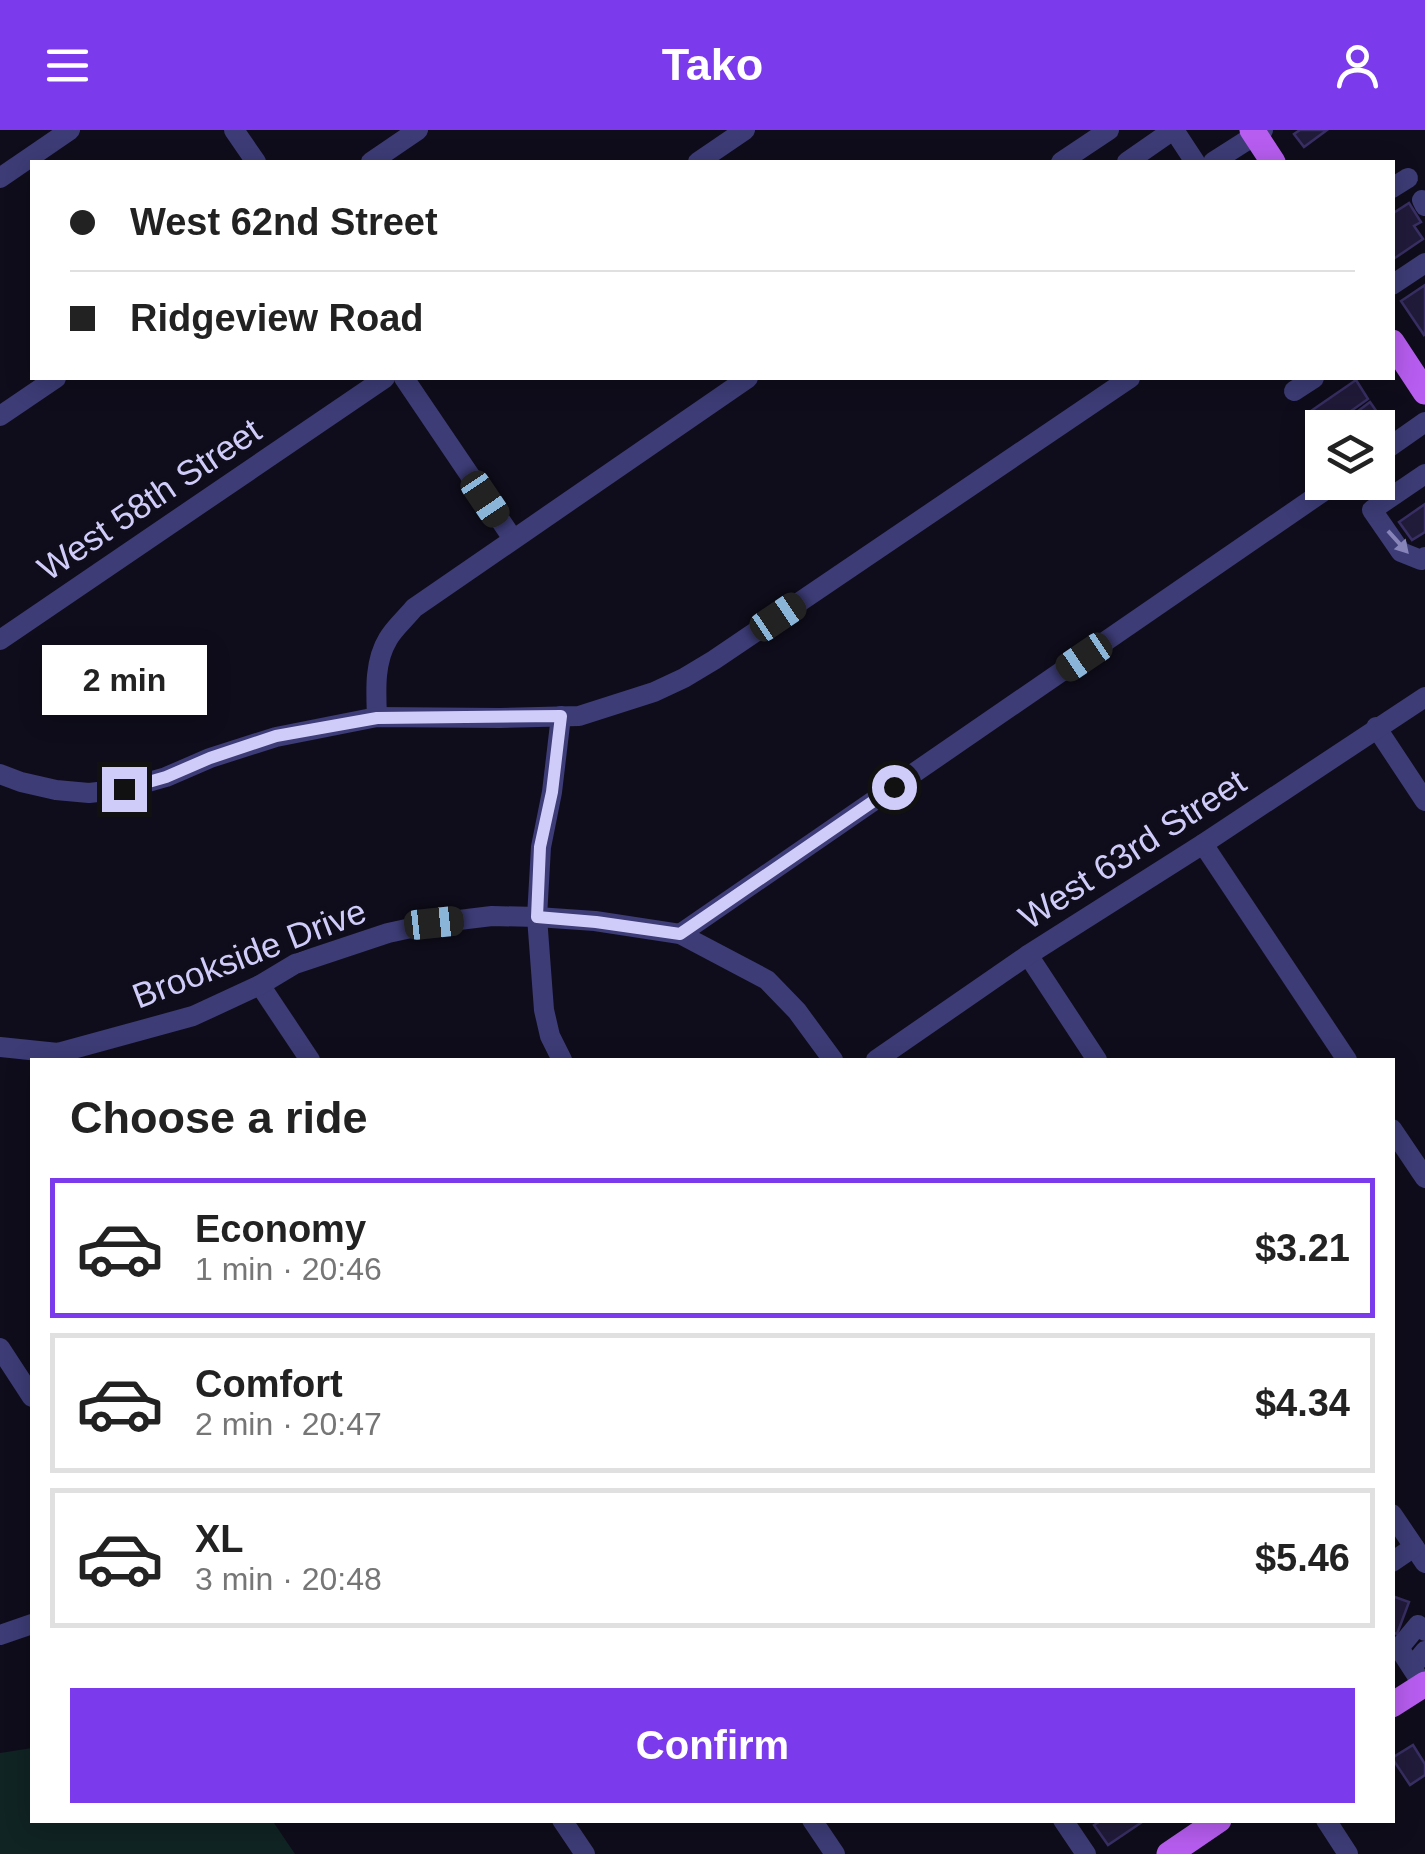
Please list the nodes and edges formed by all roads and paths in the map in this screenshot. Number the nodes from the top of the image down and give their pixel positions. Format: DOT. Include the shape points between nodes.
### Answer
graph roads {
  1 [pos="70,130"];
  2 [pos="234,130"];
  3 [pos="418,130"];
  4 [pos="745,130"];
  5 [pos="1109,130"];
  6 [pos="1173,130"];
  7 [pos="1256,132"];
  8 [pos="255,160"];
  9 [pos="374,160"];
  10 [pos="701,160"];
  11 [pos="1064,160"];
  12 [pos="1130,160"];
  13 [pos="1194,160"];
  14 [pos="1216,160"];
  15 [pos="1273,160"];
  16 [pos="0,178"];
  17 [pos="1425,263"];
  18 [pos="1395,284"];
  19 [pos="1395,345"];
  20 [pos="1418,364"];
  21 [pos="53,380"];
  22 [pos="382,380"];
  23 [pos="405,380"];
  24 [pos="745,380"];
  25 [pos="1127,380"];
  26 [pos="1311,380"];
  27 [pos="1294,391"];
  28 [pos="1425,392"];
  29 [pos="0,416"];
  30 [pos="1425,422"];
  31 [pos="1395,442"];
  32 [pos="1425,474"];
  33 [pos="1311,500"];
  34 [pos="512,539"];
  35 [pos="1425,557"];
  36 [pos="0,640"];
  37 [pos="1425,697"];
  38 [pos="561,716"];
  39 [pos="377,718"];
  40 [pos="1376,727"];
  41 [pos="0,774"];
  42 [pos="1425,801"];
  43 [pos="1203,844"];
  44 [pos="537,917"];
  45 [pos="680,934"];
  46 [pos="1028,955"];
  47 [pos="260,985"];
  48 [pos="0,1047"];
  49 [pos="61,1056"];
  50 [pos="309,1058"];
  51 [pos="561,1058"];
  52 [pos="831,1058"];
  53 [pos="879,1058"];
  54 [pos="1095,1058"];
  55 [pos="1346,1058"];
  56 [pos="1395,1133"];
  57 [pos="1425,1178"];
  58 [pos="0,1348"];
  59 [pos="30,1394"];
  60 [pos="1395,1518"];
  61 [pos="1420,1555"];
  62 [pos="1395,1561"];
  63 [pos="30,1625"];
  64 [pos="1423,1625"];
  65 [pos="0,1635"];
  66 [pos="1421,1672"];
  67 [pos="1395,1702"];
  68 [pos="564,1823"];
  69 [pos="814,1823"];
  70 [pos="1066,1823"];
  71 [pos="1216,1823"];
  72 [pos="1328,1823"];
  73 [pos="585,1854"];
  74 [pos="835,1854"];
  75 [pos="1086,1854"];
  76 [pos="1169,1854"];
  77 [pos="1348,1854"];
  1 -- 16 [label="street"];
  2 -- 8 [label="street"];
  3 -- 9 [label="street"];
  4 -- 10 [label="street"];
  5 -- 11 [label="street"];
  6 -- 12 [label="street"];
  6 -- 13 [label="street"];
  7 -- 14 [label="street"];
  7 -- 15 [label="main road"];
  17 -- 18 [label="street"];
  19 -- 20 [label="main road"];
  20 -- 28 [label="main road"];
  21 -- 29 [label="street"];
  22 -- 36 [label="street, West 58th Street"];
  23 -- 34 [label="street"];
  24 -- 34 [label="street"];
  25 -- 38 [label="street" via="699,669 654,692"];
  26 -- 27 [label="street"];
  30 -- 31 [label="street"];
  32 -- 35 [label="street, one-way" via="1372,510 1401,552"];
  33 -- 45 [label="street"];
  34 -- 39 [label="street" via="414,608 388,638 376,681"];
  37 -- 40 [label="street, West 63rd Street"];
  38 -- 39 [label="street"];
  38 -- 44 [label="street" via="540,847"];
  39 -- 41 [label="street" via="276,736 124,789 56,790"];
  40 -- 42 [label="street"];
  40 -- 43 [label="street, West 63rd Street"];
  43 -- 46 [label="street, West 63rd Street"];
  43 -- 55 [label="street"];
  44 -- 45 [label="street, Brookside Drive"];
  44 -- 47 [label="street, Brookside Drive" via="473,918 388,933 295,964"];
  44 -- 51 [label="street" via="544,1010"];
  45 -- 52 [label="street, Brookside Drive" via="767,980"];
  46 -- 53 [label="street, West 63rd Street"];
  46 -- 54 [label="street"];
  47 -- 49 [label="street, Brookside Drive" via="193,1016"];
  47 -- 50 [label="street"];
  48 -- 49 [label="street, Brookside Drive"];
  56 -- 57 [label="street"];
  58 -- 59 [label="street"];
  60 -- 61 [label="street"];
  61 -- 62 [label="street"];
  63 -- 65 [label="street"];
  64 -- 66 [label="street" via="1398,1648"];
  66 -- 67 [label="main road"];
  68 -- 73 [label="street"];
  69 -- 74 [label="street"];
  70 -- 75 [label="street"];
  71 -- 76 [label="main road"];
  72 -- 77 [label="street"];
}
